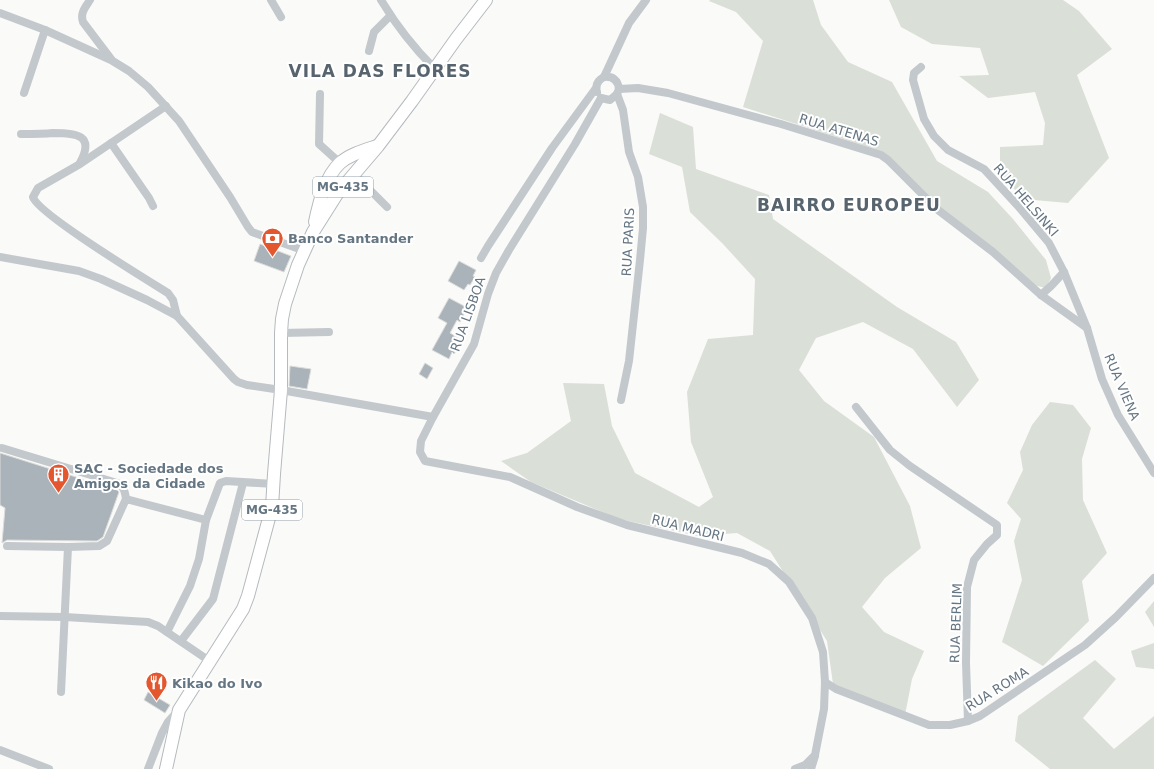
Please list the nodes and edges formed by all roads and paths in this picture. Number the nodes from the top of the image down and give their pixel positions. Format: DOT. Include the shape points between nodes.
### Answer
graph roads {
  1 [pos="90,0"];
  2 [pos="271,0"];
  3 [pos="381,0"];
  4 [pos="486,0"];
  5 [pos="646,0"];
  6 [pos="0,13"];
  7 [pos="390,16"];
  8 [pos="281,17"];
  9 [pos="45,30"];
  10 [pos="369,51"];
  11 [pos="111,60"];
  12 [pos="921,67"];
  13 [pos="434,68"];
  14 [pos="604,76"];
  15 [pos="596,88"];
  16 [pos="618,92"];
  17 [pos="24,93"];
  18 [pos="320,94"];
  19 [pos="601,98"];
  20 [pos="166,106"];
  21 [pos="21,134"];
  22 [pos="111,143"];
  23 [pos="378,146"];
  24 [pos="340,163"];
  25 [pos="80,164"];
  26 [pos="354,174"];
  27 [pos="153,206"];
  28 [pos="388,207"];
  29 [pos="313,232"];
  30 [pos="305,251"];
  31 [pos="0,257"];
  32 [pos="481,258"];
  33 [pos="1064,272"];
  34 [pos="1041,295"];
  35 [pos="177,316"];
  36 [pos="1087,328"];
  37 [pos="329,332"];
  38 [pos="281,333"];
  39 [pos="281,390"];
  40 [pos="621,400"];
  41 [pos="856,407"];
  42 [pos="433,417"];
  43 [pos="2,448"];
  44 [pos="1154,473"];
  45 [pos="243,482"];
  46 [pos="274,484"];
  47 [pos="126,499"];
  48 [pos="206,520"];
  49 [pos="7,546"];
  50 [pos="68,547"];
  51 [pos="1154,578"];
  52 [pos="0,616"];
  53 [pos="65,617"];
  54 [pos="167,632"];
  55 [pos="181,641"];
  56 [pos="211,662"];
  57 [pos="825,682"];
  58 [pos="61,692"];
  59 [pos="179,710"];
  60 [pos="968,721"];
  61 [pos="0,750"];
  62 [pos="815,755"];
  63 [pos="49,769"];
  64 [pos="148,769"];
  65 [pos="166,769"];
  66 [pos="795,769"];
  67 [pos="811,769"];
  1 -- 11 [label="street" via="82,12 82,17"];
  2 -- 8 [label="street"];
  3 -- 7 [label="street"];
  4 -- 13 [label="main road, MG-435"];
  5 -- 14 [label="street, RUA LISBOA" via="629,23"];
  6 -- 9 [label="street"];
  7 -- 10 [label="street" via="374,32"];
  7 -- 13 [label="street"];
  9 -- 11 [label="street"];
  9 -- 17 [label="street"];
  11 -- 20 [label="street" via="134,75"];
  12 -- 33 [label="street, RUA HELSINKI" via="914,72 913,80 924,119 934,136 948,150 984,170 1043,235"];
  13 -- 23 [label="main road, MG-435"];
  14 -- 15 [label="street, RUA LISBOA" via="598,81"];
  14 -- 16 [label="street" via="615,79 618,83"];
  15 -- 19 [label="street"];
  15 -- 32 [label="street, RUA LISBOA" via="552,148"];
  16 -- 19 [label="street" via="610,100"];
  16 -- 34 [label="street, RUA ATENAS" via="638,88 668,93 781,124 881,156 938,210 993,252"];
  16 -- 40 [label="street, RUA PARIS" via="629,152 638,177 644,207 629,361"];
  18 -- 24 [label="street" via="319,144"];
  19 -- 42 [label="street, RUA LISBOA" via="496,273 474,344"];
  20 -- 22 [label="street"];
  20 -- 30 [label="street" via="179,120 252,232"];
  21 -- 25 [label="street" via="79,135 85,141 86,147"];
  22 -- 25 [label="street"];
  22 -- 27 [label="street"];
  23 -- 24 [label="main road"];
  23 -- 26 [label="main road, MG-435"];
  24 -- 29 [label="main road" via="331,176 319,205"];
  25 -- 35 [label="street" via="38,188 34,193 34,200 63,225 168,293 175,305"];
  26 -- 28 [label="street"];
  26 -- 29 [label="main road, MG-435" via="337,194"];
  29 -- 30 [label="main road, MG-435"];
  30 -- 38 [label="main road, MG-435" via="285,304"];
  31 -- 35 [label="street" via="79,271 147,300"];
  33 -- 34 [label="street"];
  33 -- 36 [label="street, RUA HELSINKI"];
  34 -- 36 [label="street, RUA ATENAS"];
  35 -- 39 [label="street" via="238,382"];
  36 -- 44 [label="street, RUA VIENA" via="1102,379 1118,415"];
  37 -- 38 [label="street"];
  38 -- 39 [label="main road, MG-435"];
  39 -- 42 [label="street"];
  39 -- 46 [label="main road, MG-435"];
  41 -- 60 [label="street, RUA BERLIM" via="890,450 998,527 997,535 974,560 968,587"];
  42 -- 57 [label="street, RUA MADRI" via="421,441 420,452 425,461 510,477 577,508 627,525 742,553 769,564 790,582 812,618 823,652"];
  43 -- 47 [label="street" via="117,483 123,487"];
  45 -- 46 [label="street"];
  45 -- 48 [label="street" via="221,481"];
  45 -- 55 [label="street" via="213,599"];
  46 -- 56 [label="main road, MG-435" via="272,508 244,609"];
  47 -- 48 [label="street"];
  47 -- 50 [label="street" via="105,543 99,546"];
  48 -- 54 [label="street" via="190,586"];
  49 -- 50 [label="street"];
  50 -- 53 [label="street"];
  51 -- 60 [label="street, RUA ROMA" via="1085,645 980,716"];
  52 -- 53 [label="street"];
  53 -- 54 [label="street" via="148,622"];
  53 -- 58 [label="street"];
  54 -- 55 [label="street"];
  55 -- 56 [label="street"];
  56 -- 59 [label="main road, MG-435"];
  57 -- 60 [label="street, RUA ROMA" via="836,689 929,725 950,726"];
  57 -- 62 [label="street, RUA MADRI" via="824,709"];
  59 -- 64 [label="street" via="162,733"];
  59 -- 65 [label="main road, MG-435"];
  61 -- 63 [label="street"];
  62 -- 66 [label="street" via="805,765"];
  62 -- 67 [label="street, RUA MADRI"];
}
